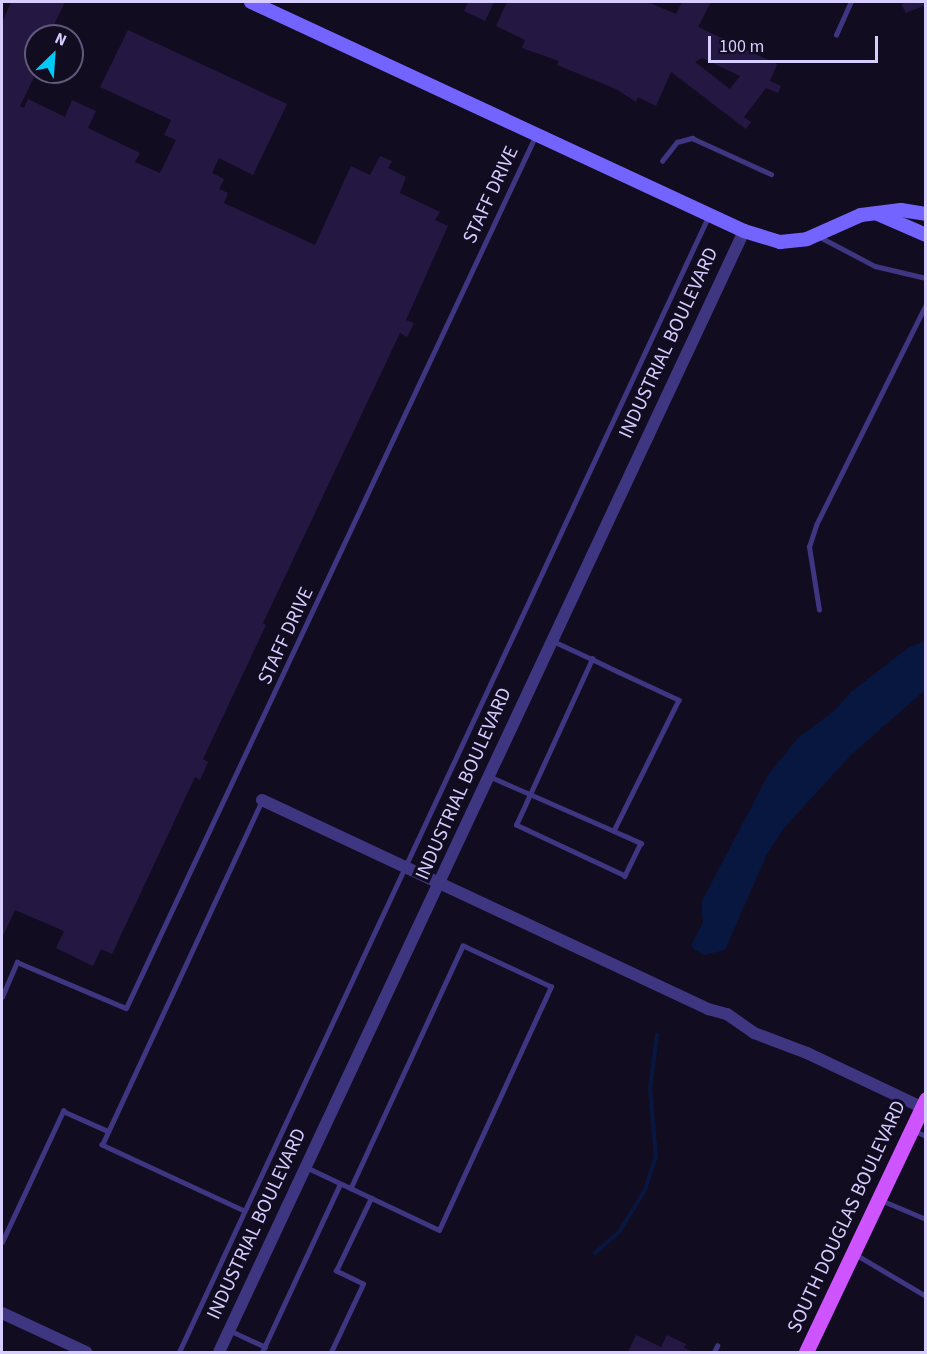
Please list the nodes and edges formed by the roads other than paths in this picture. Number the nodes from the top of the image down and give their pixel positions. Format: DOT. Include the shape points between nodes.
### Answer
graph roads {
  1 [pos="251,2"];
  2 [pos="851,2"];
  3 [pos="836,35"];
  4 [pos="536,134"];
  5 [pos="662,161"];
  6 [pos="771,174"];
  7 [pos="709,214"];
  8 [pos="878,214"];
  9 [pos="926,214"];
  10 [pos="744,231"];
  11 [pos="817,234"];
  12 [pos="926,235"];
  13 [pos="926,278"];
  14 [pos="926,304"];
  15 [pos="819,610"];
  16 [pos="551,640"];
  17 [pos="592,659"];
  18 [pos="489,776"];
  19 [pos="531,794"];
  20 [pos="260,805"];
  21 [pos="614,831"];
  22 [pos="408,860"];
  23 [pos="440,883"];
  24 [pos="2,997"];
  25 [pos="924,1105"];
  26 [pos="911,1129"];
  27 [pos="108,1131"];
  28 [pos="926,1136"];
  29 [pos="306,1167"];
  30 [pos="340,1184"];
  31 [pos="351,1188"];
  32 [pos="370,1198"];
  33 [pos="878,1199"];
  34 [pos="244,1211"];
  35 [pos="926,1219"];
  36 [pos="2,1242"];
  37 [pos="853,1253"];
  38 [pos="926,1296"];
  39 [pos="2,1313"];
  40 [pos="229,1330"];
  41 [pos="717,1346"];
  42 [pos="263,1350"];
  43 [pos="86,1353"];
  44 [pos="179,1353"];
  45 [pos="219,1353"];
  46 [pos="331,1353"];
  47 [pos="714,1353"];
  48 [pos="806,1353"];
  1 -- 4 [label="main road, INDUSTRIAL BOULEVARD"];
  2 -- 3 [label="lane"];
  4 -- 7 [label="main road, INDUSTRIAL BOULEVARD"];
  4 -- 24 [label="lane, STAFF DRIVE" via="126,1008 17,962"];
  5 -- 6 [label="lane" via="677,142 692,138"];
  7 -- 10 [label="main road, INDUSTRIAL BOULEVARD"];
  7 -- 22 [label="lane"];
  8 -- 9 [label="main road, INDUSTRIAL BOULEVARD" via="901,210"];
  8 -- 11 [label="main road, INDUSTRIAL BOULEVARD" via="861,215"];
  8 -- 12 [label="main road"];
  10 -- 11 [label="main road, INDUSTRIAL BOULEVARD" via="780,242"];
  10 -- 16 [label="street, INDUSTRIAL BOULEVARD"];
  11 -- 13 [label="lane" via="842,252 875,266"];
  14 -- 15 [label="lane" via="816,525 809,547"];
  16 -- 17 [label="lane"];
  16 -- 18 [label="street, INDUSTRIAL BOULEVARD"];
  17 -- 19 [label="lane"];
  17 -- 21 [label="lane" via="679,700"];
  18 -- 19 [label="lane"];
  18 -- 23 [label="street, INDUSTRIAL BOULEVARD"];
  19 -- 21 [label="lane"];
  19 -- 21 [label="lane" via="516,825 626,876 641,843"];
  20 -- 22 [label="street"];
  20 -- 27 [label="lane"];
  22 -- 23 [label="street"];
  22 -- 34 [label="lane"];
  23 -- 25 [label="street" via="708,1009 727,1014 754,1033"];
  23 -- 29 [label="street, INDUSTRIAL BOULEVARD"];
  25 -- 26 [label="main road, SOUTH DOUGLAS BOULEVARD"];
  26 -- 28 [label="lane"];
  26 -- 33 [label="main road, SOUTH DOUGLAS BOULEVARD"];
  27 -- 34 [label="lane" via="102,1145"];
  27 -- 36 [label="lane" via="63,1111"];
  29 -- 30 [label="lane"];
  29 -- 40 [label="street, INDUSTRIAL BOULEVARD"];
  30 -- 31 [label="lane"];
  30 -- 42 [label="lane"];
  31 -- 32 [label="lane"];
  31 -- 32 [label="lane" via="464,946 551,987 439,1230"];
  32 -- 46 [label="lane" via="336,1271 363,1284"];
  33 -- 35 [label="lane"];
  33 -- 37 [label="main road, SOUTH DOUGLAS BOULEVARD"];
  34 -- 44 [label="lane"];
  37 -- 38 [label="lane"];
  37 -- 48 [label="main road, SOUTH DOUGLAS BOULEVARD"];
  39 -- 43 [label="street"];
  40 -- 42 [label="lane"];
  40 -- 45 [label="street, INDUSTRIAL BOULEVARD"];
  41 -- 47 [label="lane"];
}
